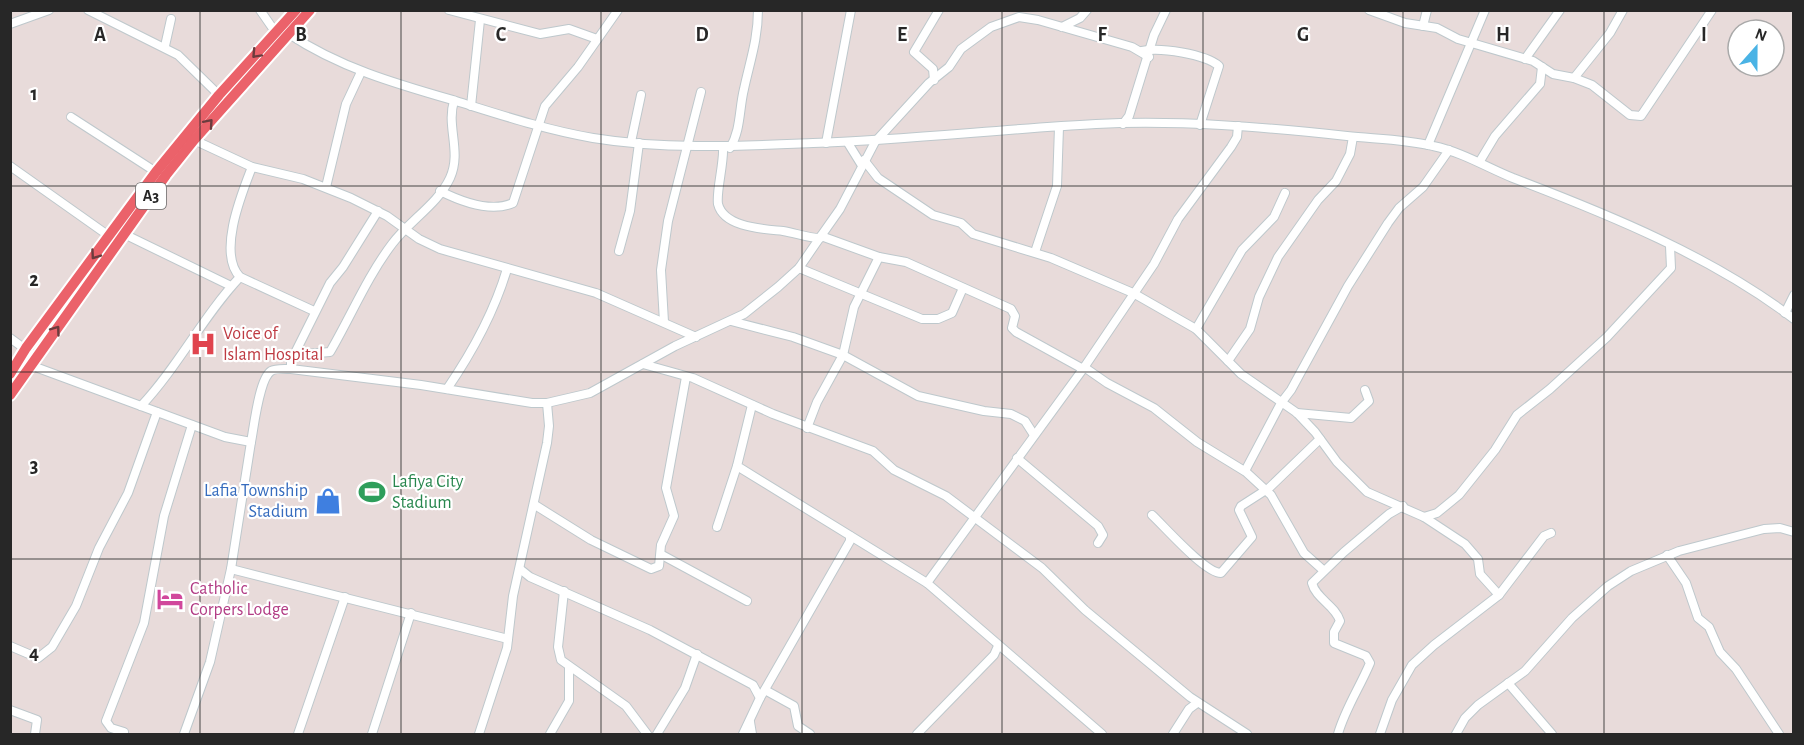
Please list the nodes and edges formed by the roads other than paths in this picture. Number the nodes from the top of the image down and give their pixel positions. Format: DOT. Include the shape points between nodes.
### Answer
graph roads {
  1 [pos="49,10"];
  2 [pos="88,10"];
  3 [pos="260,10"];
  4 [pos="296,10"];
  5 [pos="310,10"];
  6 [pos="449,10"];
  7 [pos="618,10"];
  8 [pos="758,10"];
  9 [pos="851,10"];
  10 [pos="939,10"];
  11 [pos="1087,10"];
  12 [pos="1166,10"];
  13 [pos="1369,10"];
  14 [pos="1427,10"];
  15 [pos="1485,10"];
  16 [pos="1560,10"];
  17 [pos="1623,10"];
  18 [pos="1712,10"];
  19 [pos="1021,14"];
  20 [pos="1080,18"];
  21 [pos="171,19"];
  22 [pos="480,20"];
  23 [pos="10,24"];
  24 [pos="1423,26"];
  25 [pos="1062,27"];
  26 [pos="276,33"];
  27 [pos="1080,33"];
  28 [pos="289,34"];
  29 [pos="597,39"];
  30 [pos="1473,43"];
  31 [pos="165,46"];
  32 [pos="1147,52"];
  33 [pos="1525,59"];
  34 [pos="1542,67"];
  35 [pos="362,72"];
  36 [pos="1553,74"];
  37 [pos="1574,78"];
  38 [pos="933,80"];
  39 [pos="1542,80"];
  40 [pos="701,92"];
  41 [pos="219,95"];
  42 [pos="641,95"];
  43 [pos="454,101"];
  44 [pos="471,106"];
  45 [pos="1129,116"];
  46 [pos="71,117"];
  47 [pos="1123,124"];
  48 [pos="1136,124"];
  49 [pos="1200,125"];
  50 [pos="536,126"];
  51 [pos="1238,126"];
  52 [pos="1059,127"];
  53 [pos="736,137"];
  54 [pos="1353,137"];
  55 [pos="194,140"];
  56 [pos="635,142"];
  57 [pos="875,142"];
  58 [pos="826,143"];
  59 [pos="848,143"];
  60 [pos="1428,145"];
  61 [pos="685,146"];
  62 [pos="745,147"];
  63 [pos="727,148"];
  64 [pos="1488,149"];
  65 [pos="1449,150"];
  66 [pos="1479,161"];
  67 [pos="863,162"];
  68 [pos="10,166"];
  69 [pos="252,167"];
  70 [pos="1491,167"];
  71 [pos="156,171"];
  72 [pos="326,187"];
  73 [pos="440,191"];
  74 [pos="1285,193"];
  75 [pos="378,211"];
  76 [pos="405,228"];
  77 [pos="124,234"];
  78 [pos="109,236"];
  79 [pos="821,237"];
  80 [pos="804,238"];
  81 [pos="1670,246"];
  82 [pos="812,249"];
  83 [pos="619,251"];
  84 [pos="1035,252"];
  85 [pos="879,256"];
  86 [pos="799,268"];
  87 [pos="507,269"];
  88 [pos="240,277"];
  89 [pos="231,286"];
  90 [pos="963,288"];
  91 [pos="862,292"];
  92 [pos="1133,293"];
  93 [pos="1794,295"];
  94 [pos="314,311"];
  95 [pos="1785,313"];
  96 [pos="1794,319"];
  97 [pos="730,321"];
  98 [pos="664,322"];
  99 [pos="1196,329"];
  100 [pos="696,337"];
  101 [pos="10,338"];
  102 [pos="26,348"];
  103 [pos="293,355"];
  104 [pos="843,356"];
  105 [pos="19,361"];
  106 [pos="1228,361"];
  107 [pos="33,362"];
  108 [pos="643,364"];
  109 [pos="1084,368"];
  110 [pos="291,369"];
  111 [pos="10,374"];
  112 [pos="686,377"];
  113 [pos="447,389"];
  114 [pos="1365,390"];
  115 [pos="10,395"];
  116 [pos="1281,403"];
  117 [pos="547,404"];
  118 [pos="752,405"];
  119 [pos="141,406"];
  120 [pos="157,412"];
  121 [pos="1297,413"];
  122 [pos="192,424"];
  123 [pos="807,428"];
  124 [pos="1035,430"];
  125 [pos="1320,439"];
  126 [pos="251,442"];
  127 [pos="1017,458"];
  128 [pos="737,466"];
  129 [pos="1245,471"];
  130 [pos="1269,490"];
  131 [pos="1389,501"];
  132 [pos="535,505"];
  133 [pos="1403,506"];
  134 [pos="1389,514"];
  135 [pos="1152,515"];
  136 [pos="974,516"];
  137 [pos="1424,517"];
  138 [pos="717,527"];
  139 [pos="1794,532"];
  140 [pos="1551,533"];
  141 [pos="853,539"];
  142 [pos="1098,543"];
  143 [pos="662,555"];
  144 [pos="1667,555"];
  145 [pos="231,569"];
  146 [pos="520,569"];
  147 [pos="1323,570"];
  148 [pos="530,577"];
  149 [pos="517,582"];
  150 [pos="927,583"];
  151 [pos="564,591"];
  152 [pos="1498,595"];
  153 [pos="345,597"];
  154 [pos="747,601"];
  155 [pos="411,613"];
  156 [pos="508,639"];
  157 [pos="10,646"];
  158 [pos="998,646"];
  159 [pos="697,654"];
  160 [pos="569,667"];
  161 [pos="1508,683"];
  162 [pos="763,688"];
  163 [pos="1190,698"];
  164 [pos="1197,703"];
  165 [pos="1189,709"];
  166 [pos="10,710"];
  167 [pos="750,722"];
  168 [pos="124,732"];
  169 [pos="743,734"];
  170 [pos="752,734"];
  171 [pos="35,735"];
  172 [pos="184,735"];
  173 [pos="298,735"];
  174 [pos="372,735"];
  175 [pos="479,735"];
  176 [pos="550,735"];
  177 [pos="647,735"];
  178 [pos="657,735"];
  179 [pos="810,735"];
  180 [pos="917,735"];
  181 [pos="1102,735"];
  182 [pos="1173,735"];
  183 [pos="1247,735"];
  184 [pos="1338,735"];
  185 [pos="1380,735"];
  186 [pos="1456,735"];
  187 [pos="1552,735"];
  188 [pos="1779,735"];
  1 -- 23 [label="street"];
  2 -- 31 [label="street"];
  3 -- 26 [label="street"];
  4 -- 26 [label="highway, A3"];
  5 -- 28 [label="highway, A3"];
  6 -- 22 [label="street"];
  7 -- 29 [label="street"];
  8 -- 53 [label="street" via="758,34"];
  9 -- 58 [label="street"];
  10 -- 38 [label="street" via="914,52 933,69"];
  11 -- 20 [label="street"];
  12 -- 32 [label="street"];
  13 -- 24 [label="street"];
  14 -- 24 [label="street"];
  15 -- 30 [label="street"];
  16 -- 33 [label="street"];
  17 -- 37 [label="street"];
  18 -- 37 [label="street" via="1641,116 1630,115 1592,85"];
  19 -- 25 [label="street"];
  19 -- 38 [label="street" via="964,46 949,67"];
  20 -- 25 [label="street"];
  20 -- 27 [label="street"];
  21 -- 31 [label="street"];
  22 -- 29 [label="street" via="540,34 569,29"];
  22 -- 44 [label="street"];
  24 -- 30 [label="street"];
  25 -- 27 [label="street"];
  26 -- 41 [label="highway, A3, one-way"];
  27 -- 32 [label="street"];
  28 -- 35 [label="street" via="319,54"];
  55 -- 28 [label="highway, A3, one-way"];
  29 -- 50 [label="street" via="545,106"];
  30 -- 33 [label="street"];
  30 -- 60 [label="street"];
  31 -- 41 [label="street" via="184,59"];
  32 -- 45 [label="street"];
  32 -- 49 [label="street" via="1199,57 1219,66"];
  33 -- 34 [label="street"];
  34 -- 36 [label="street"];
  34 -- 39 [label="street"];
  35 -- 43 [label="street"];
  35 -- 72 [label="street" via="346,104"];
  36 -- 37 [label="street"];
  36 -- 39 [label="street"];
  38 -- 57 [label="street"];
  39 -- 64 [label="street"];
  40 -- 61 [label="street"];
  41 -- 71 [label="highway, A3"];
  42 -- 56 [label="street"];
  43 -- 44 [label="street"];
  43 -- 73 [label="street" via="451,110 455,156 450,178"];
  44 -- 50 [label="street"];
  45 -- 47 [label="street"];
  45 -- 48 [label="street"];
  46 -- 71 [label="street"];
  47 -- 48 [label="street"];
  47 -- 52 [label="street"];
  48 -- 49 [label="street"];
  49 -- 51 [label="street"];
  50 -- 56 [label="street" via="595,139"];
  50 -- 73 [label="street" via="513,203 480,205"];
  51 -- 54 [label="street"];
  51 -- 92 [label="street" via="1231,147 1178,219"];
  52 -- 57 [label="street"];
  52 -- 84 [label="street" via="1056,186"];
  53 -- 62 [label="street"];
  53 -- 63 [label="street"];
  54 -- 60 [label="street"];
  54 -- 106 [label="street" via="1350,154 1333,185 1278,257 1259,297 1250,329"];
  55 -- 69 [label="street"];
  55 -- 77 [label="highway, A3"];
  56 -- 61 [label="street"];
  56 -- 83 [label="street" via="630,211"];
  57 -- 59 [label="street"];
  57 -- 67 [label="street"];
  58 -- 59 [label="street"];
  58 -- 62 [label="street"];
  59 -- 67 [label="street"];
  60 -- 65 [label="street"];
  61 -- 63 [label="street"];
  61 -- 98 [label="street" via="661,270"];
  62 -- 63 [label="street"];
  63 -- 80 [label="street" via="718,202 722,212 753,228"];
  64 -- 66 [label="street"];
  64 -- 70 [label="street"];
  65 -- 66 [label="street"];
  65 -- 116 [label="street" via="1423,187 1388,223"];
  66 -- 70 [label="street"];
  67 -- 79 [label="street"];
  67 -- 84 [label="street" via="878,178 933,215 961,223 974,234"];
  68 -- 78 [label="street"];
  69 -- 72 [label="street"];
  69 -- 88 [label="street" via="231,226 234,270"];
  70 -- 81 [label="street" via="1591,207"];
  71 -- 78 [label="highway, A3"];
  72 -- 75 [label="street"];
  73 -- 76 [label="street"];
  74 -- 99 [label="street" via="1274,217 1242,250"];
  75 -- 76 [label="street"];
  75 -- 94 [label="street"];
  76 -- 87 [label="street" via="440,249"];
  76 -- 103 [label="street" via="363,287 330,352"];
  77 -- 89 [label="street"];
  107 -- 77 [label="highway, A3, one-way"];
  78 -- 102 [label="highway, A3, one-way"];
  79 -- 80 [label="street"];
  79 -- 82 [label="street"];
  79 -- 85 [label="street"];
  80 -- 82 [label="street"];
  81 -- 95 [label="street" via="1714,267"];
  81 -- 137 [label="street" via="1671,268 1628,316 1517,415 1501,443 1458,495 1437,513"];
  82 -- 86 [label="street"];
  84 -- 92 [label="street"];
  85 -- 90 [label="street" via="906,262"];
  85 -- 91 [label="street"];
  86 -- 91 [label="street"];
  86 -- 97 [label="street"];
  87 -- 98 [label="street" via="596,293"];
  87 -- 113 [label="street" via="493,310 468,359"];
  88 -- 89 [label="street"];
  88 -- 94 [label="street"];
  89 -- 119 [label="street" via="158,389"];
  90 -- 91 [label="street" via="952,313 938,319 922,319"];
  90 -- 109 [label="street" via="1011,309 1015,316 1012,328 1016,332"];
  91 -- 104 [label="street" via="854,307"];
  92 -- 99 [label="street"];
  92 -- 109 [label="street"];
  93 -- 95 [label="street"];
  94 -- 103 [label="street"];
  95 -- 96 [label="street"];
  97 -- 100 [label="street"];
  97 -- 104 [label="street" via="793,337"];
  98 -- 100 [label="street"];
  99 -- 106 [label="street"];
  100 -- 108 [label="street"];
  101 -- 102 [label="street"];
  102 -- 105 [label="highway, A3"];
  102 -- 107 [label="street"];
  103 -- 110 [label="street"];
  104 -- 123 [label="street"];
  104 -- 124 [label="street" via="918,396 1011,414"];
  105 -- 107 [label="street"];
  105 -- 111 [label="highway, A3"];
  106 -- 116 [label="street"];
  107 -- 115 [label="highway, A3"];
  107 -- 119 [label="street"];
  108 -- 112 [label="street"];
  108 -- 117 [label="street" via="590,393"];
  109 -- 124 [label="street"];
  109 -- 129 [label="street" via="1154,408 1182,432"];
  110 -- 113 [label="street"];
  110 -- 126 [label="street" via="275,370 266,377"];
  112 -- 118 [label="street"];
  112 -- 143 [label="street" via="666,488 674,516 661,545"];
  113 -- 117 [label="street"];
  114 -- 121 [label="street" via="1369,401 1351,418"];
  116 -- 121 [label="street"];
  116 -- 129 [label="street"];
  117 -- 132 [label="street" via="549,426"];
  118 -- 123 [label="street"];
  118 -- 128 [label="street"];
  119 -- 120 [label="street"];
  120 -- 122 [label="street"];
  120 -- 157 [label="street" via="128,493 64,628 52,647 38,658"];
  121 -- 125 [label="street"];
  122 -- 126 [label="street"];
  122 -- 168 [label="street" via="164,516 144,623 106,721 111,728"];
  123 -- 136 [label="street" via="873,451 894,470 932,487"];
  124 -- 127 [label="street"];
  125 -- 130 [label="street"];
  125 -- 131 [label="street" via="1367,492"];
  126 -- 145 [label="street"];
  127 -- 136 [label="street"];
  127 -- 142 [label="street" via="1098,526 1103,535"];
  128 -- 138 [label="street"];
  128 -- 141 [label="street"];
  129 -- 130 [label="street"];
  130 -- 135 [label="street" via="1241,506 1239,510 1252,537 1218,573 1192,555"];
  130 -- 147 [label="street" via="1304,553"];
  131 -- 133 [label="street"];
  131 -- 134 [label="street"];
  132 -- 143 [label="street" via="591,540 651,569 659,566"];
  132 -- 146 [label="street"];
  133 -- 134 [label="street"];
  133 -- 137 [label="street"];
  134 -- 147 [label="street"];
  136 -- 150 [label="street"];
  136 -- 163 [label="street" via="1042,568 1084,610"];
  137 -- 152 [label="street" via="1465,544 1478,560 1480,574"];
  139 -- 144 [label="street" via="1764,529"];
  140 -- 152 [label="street" via="1544,536"];
  141 -- 150 [label="street"];
  141 -- 162 [label="street" via="786,650 779,669"];
  143 -- 154 [label="street"];
  144 -- 161 [label="street" via="1639,566 1608,586 1567,622 1526,671"];
  144 -- 188 [label="street" via="1686,584 1698,618 1708,627 1720,652 1736,669"];
  145 -- 153 [label="street"];
  145 -- 172 [label="street" via="210,662"];
  146 -- 148 [label="street"];
  146 -- 149 [label="street"];
  147 -- 184 [label="street" via="1312,585 1337,613 1340,621 1334,643 1366,656 1370,663 1343,716"];
  148 -- 149 [label="street"];
  148 -- 151 [label="street"];
  149 -- 156 [label="street"];
  150 -- 158 [label="street"];
  151 -- 159 [label="street"];
  151 -- 160 [label="street" via="558,647 561,660"];
  152 -- 185 [label="street" via="1412,665 1392,700"];
  153 -- 155 [label="street"];
  153 -- 173 [label="street"];
  155 -- 156 [label="street"];
  155 -- 174 [label="street"];
  156 -- 175 [label="street"];
  158 -- 180 [label="street" via="994,655"];
  158 -- 181 [label="street"];
  159 -- 162 [label="street"];
  159 -- 178 [label="street" via="685,688"];
  160 -- 176 [label="street" via="569,701"];
  160 -- 177 [label="street" via="626,705"];
  161 -- 186 [label="street" via="1478,705"];
  161 -- 187 [label="street"];
  162 -- 167 [label="street"];
  162 -- 179 [label="street" via="794,706 798,726"];
  163 -- 164 [label="street"];
  163 -- 165 [label="street"];
  164 -- 165 [label="street"];
  164 -- 183 [label="street"];
  165 -- 182 [label="street"];
  166 -- 171 [label="street" via="37,720"];
  167 -- 169 [label="street"];
  167 -- 170 [label="street"];
  169 -- 170 [label="street"];
}
